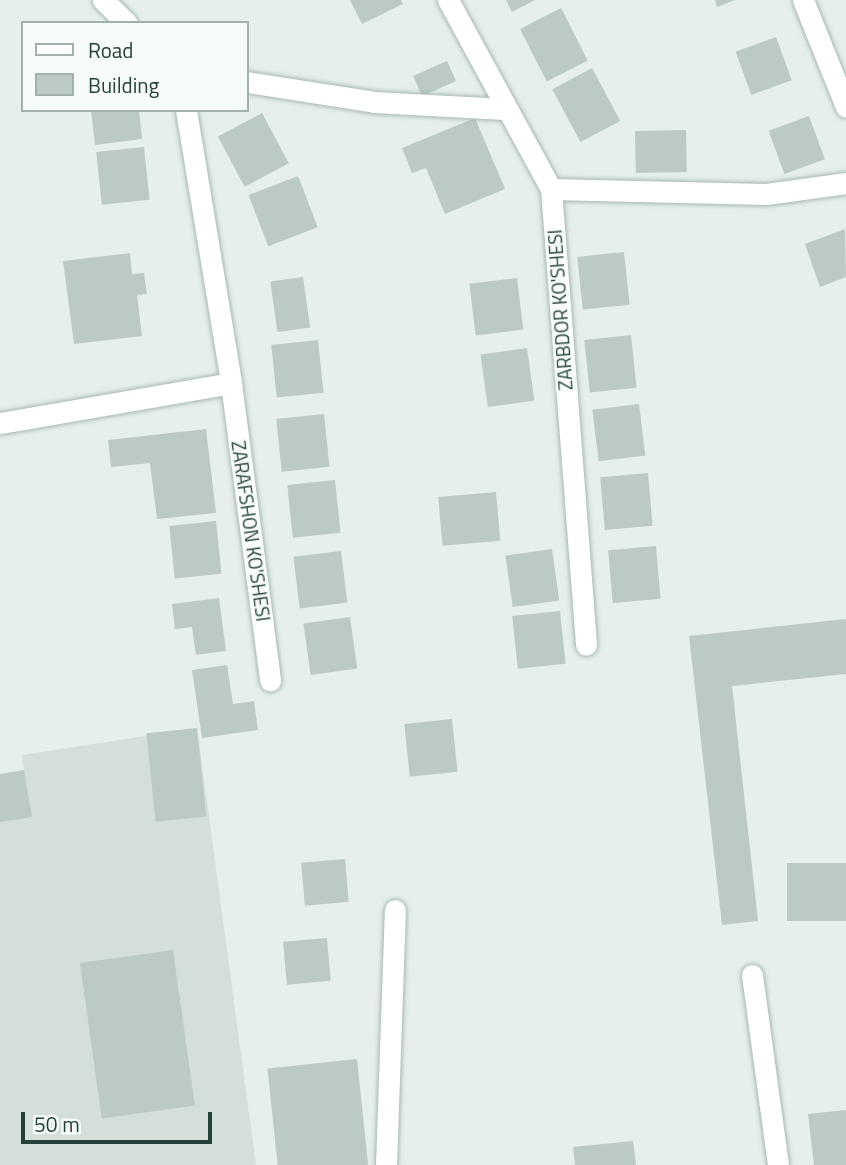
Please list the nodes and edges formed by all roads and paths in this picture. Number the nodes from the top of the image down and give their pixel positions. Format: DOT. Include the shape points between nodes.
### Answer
graph roads {
  1 [pos="103,0"];
  2 [pos="448,0"];
  3 [pos="803,0"];
  4 [pos="125,21"];
  5 [pos="248,82"];
  6 [pos="846,107"];
  7 [pos="504,109"];
  8 [pos="186,112"];
  9 [pos="846,183"];
  10 [pos="551,189"];
  11 [pos="231,383"];
  12 [pos="0,423"];
  13 [pos="586,645"];
  14 [pos="270,680"];
  15 [pos="395,910"];
  16 [pos="752,975"];
  17 [pos="386,1165"];
  18 [pos="778,1165"];
  1 -- 4 [label="street"];
  2 -- 7 [label="street, ZARBDOR KO'SHESI"];
  3 -- 6 [label="street"];
  5 -- 7 [label="street" via="374,102"];
  7 -- 10 [label="street, ZARBDOR KO'SHESI"];
  8 -- 11 [label="street, ZARAFSHON KO'SHESI"];
  9 -- 10 [label="street" via="766,194"];
  10 -- 13 [label="street, ZARBDOR KO'SHESI"];
  11 -- 12 [label="street"];
  11 -- 14 [label="street, ZARAFSHON KO'SHESI"];
  15 -- 17 [label="street"];
  16 -- 18 [label="street"];
}
